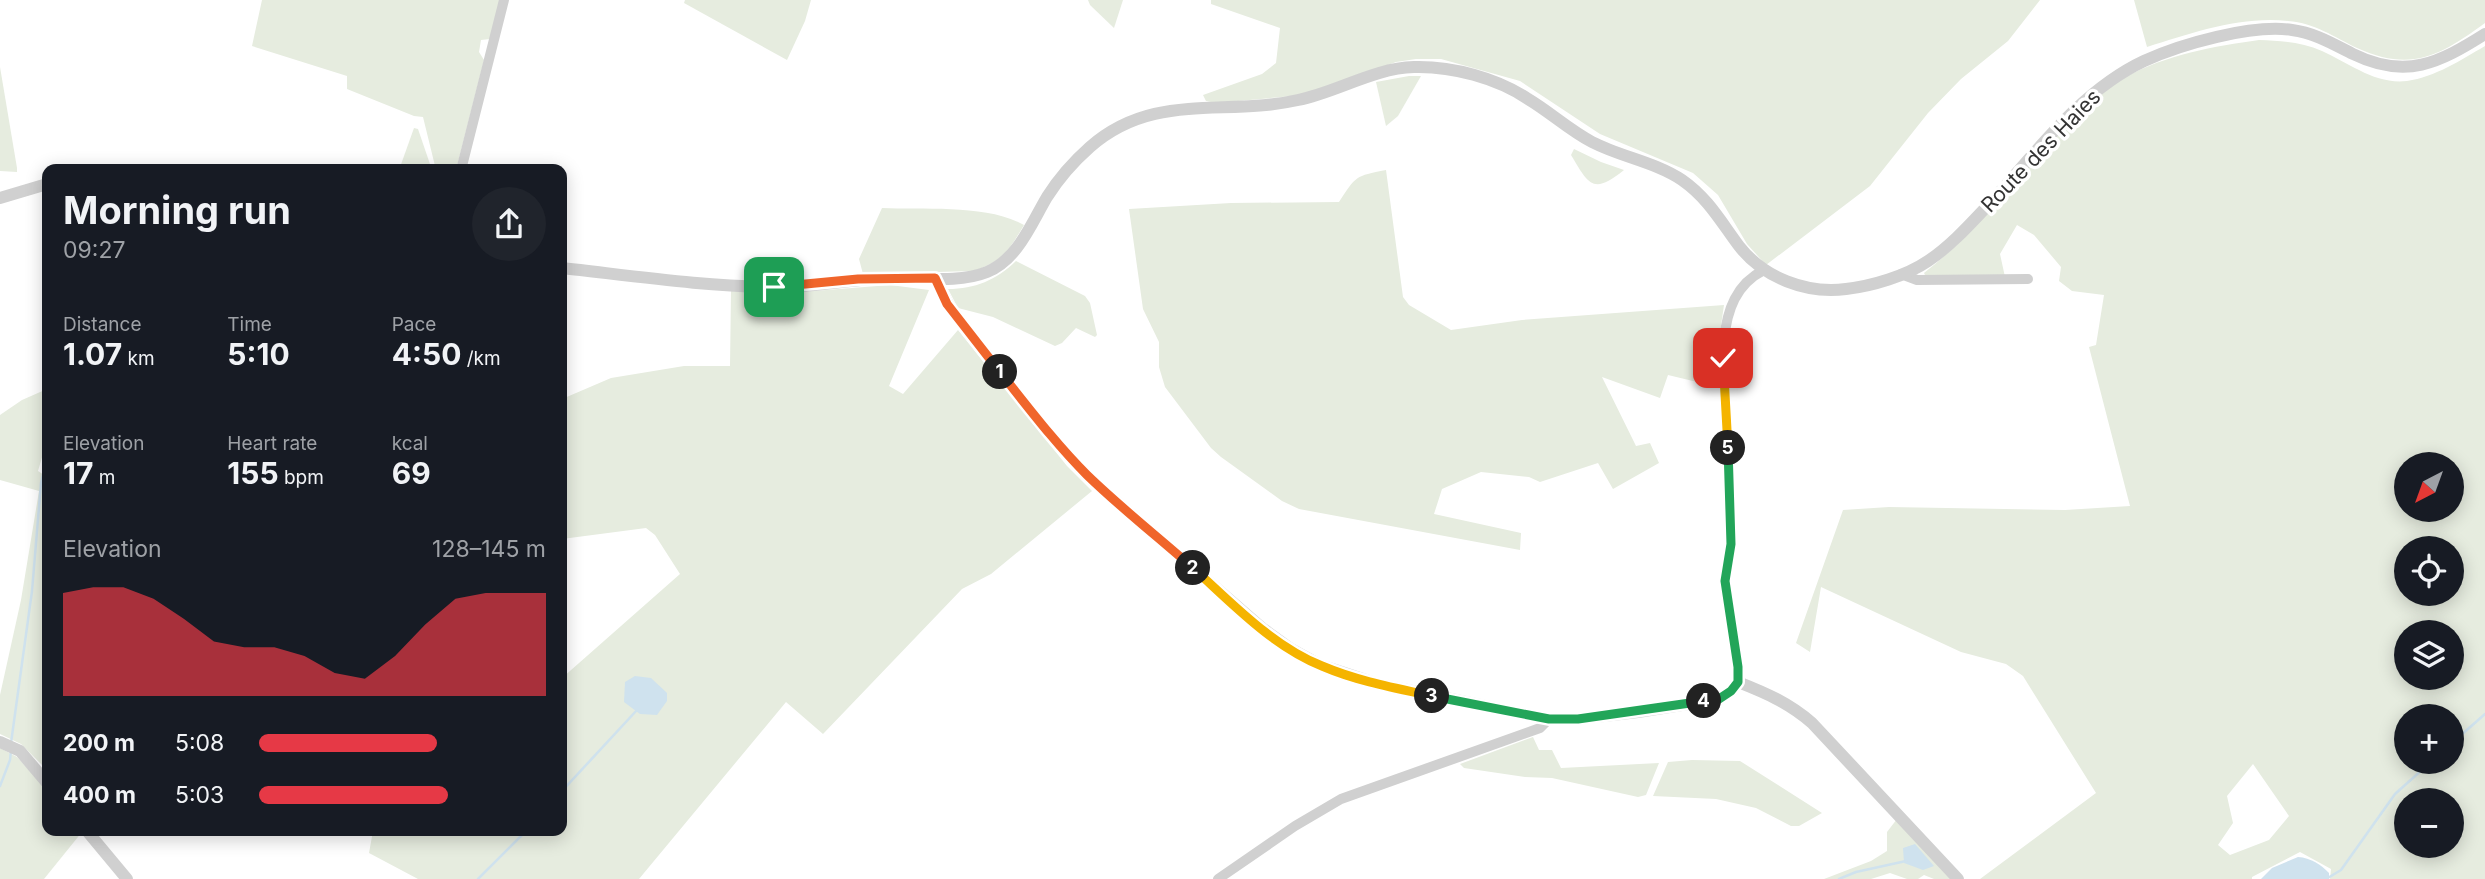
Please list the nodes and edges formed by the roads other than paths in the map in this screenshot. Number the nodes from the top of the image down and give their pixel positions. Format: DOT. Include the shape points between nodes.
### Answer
graph roads {
  1 [pos="504,0"];
  2 [pos="2485,34"];
  3 [pos="463,164"];
  4 [pos="42,185"];
  5 [pos="0,198"];
  6 [pos="567,268"];
  7 [pos="1764,270"];
  8 [pos="1901,274"];
  9 [pos="935,278"];
  10 [pos="2028,279"];
  11 [pos="1738,682"];
  12 [pos="1549,719"];
  13 [pos="0,742"];
  14 [pos="42,777"];
  15 [pos="91,836"];
  16 [pos="127,879"];
  17 [pos="1218,879"];
  18 [pos="1958,879"];
  1 -- 3 [label="street"];
  2 -- 8 [label="street, Route des Haies" via="2438,61 2417,67 2360,58 2311,34 2273,28 2233,34 2146,60 2085,102 1952,242"];
  4 -- 5 [label="street"];
  6 -- 9 [label="street" via="774,287"];
  7 -- 8 [label="street, Route des Haies" via="1821,290 1858,287"];
  7 -- 9 [label="street" via="1738,245 1705,200 1673,175 1588,140 1497,83 1451,70 1415,67 1388,71 1299,100 1171,110 1125,123 1097,141 1068,169 1019,245 1001,264 982,274"];
  7 -- 11 [label="street" via="1733,300 1724,340 1731,544 1725,581"];
  8 -- 10 [label="street" via="1917,280"];
  9 -- 12 [label="street" via="947,304 1077,465 1279,641 1320,666 1366,681"];
  11 -- 12 [label="street" via="1719,699"];
  11 -- 18 [label="street" via="1793,706 1812,723"];
  12 -- 17 [label="street" via="1540,727 1327,806"];
  13 -- 14 [label="street" via="20,751"];
  15 -- 16 [label="street"];
}
